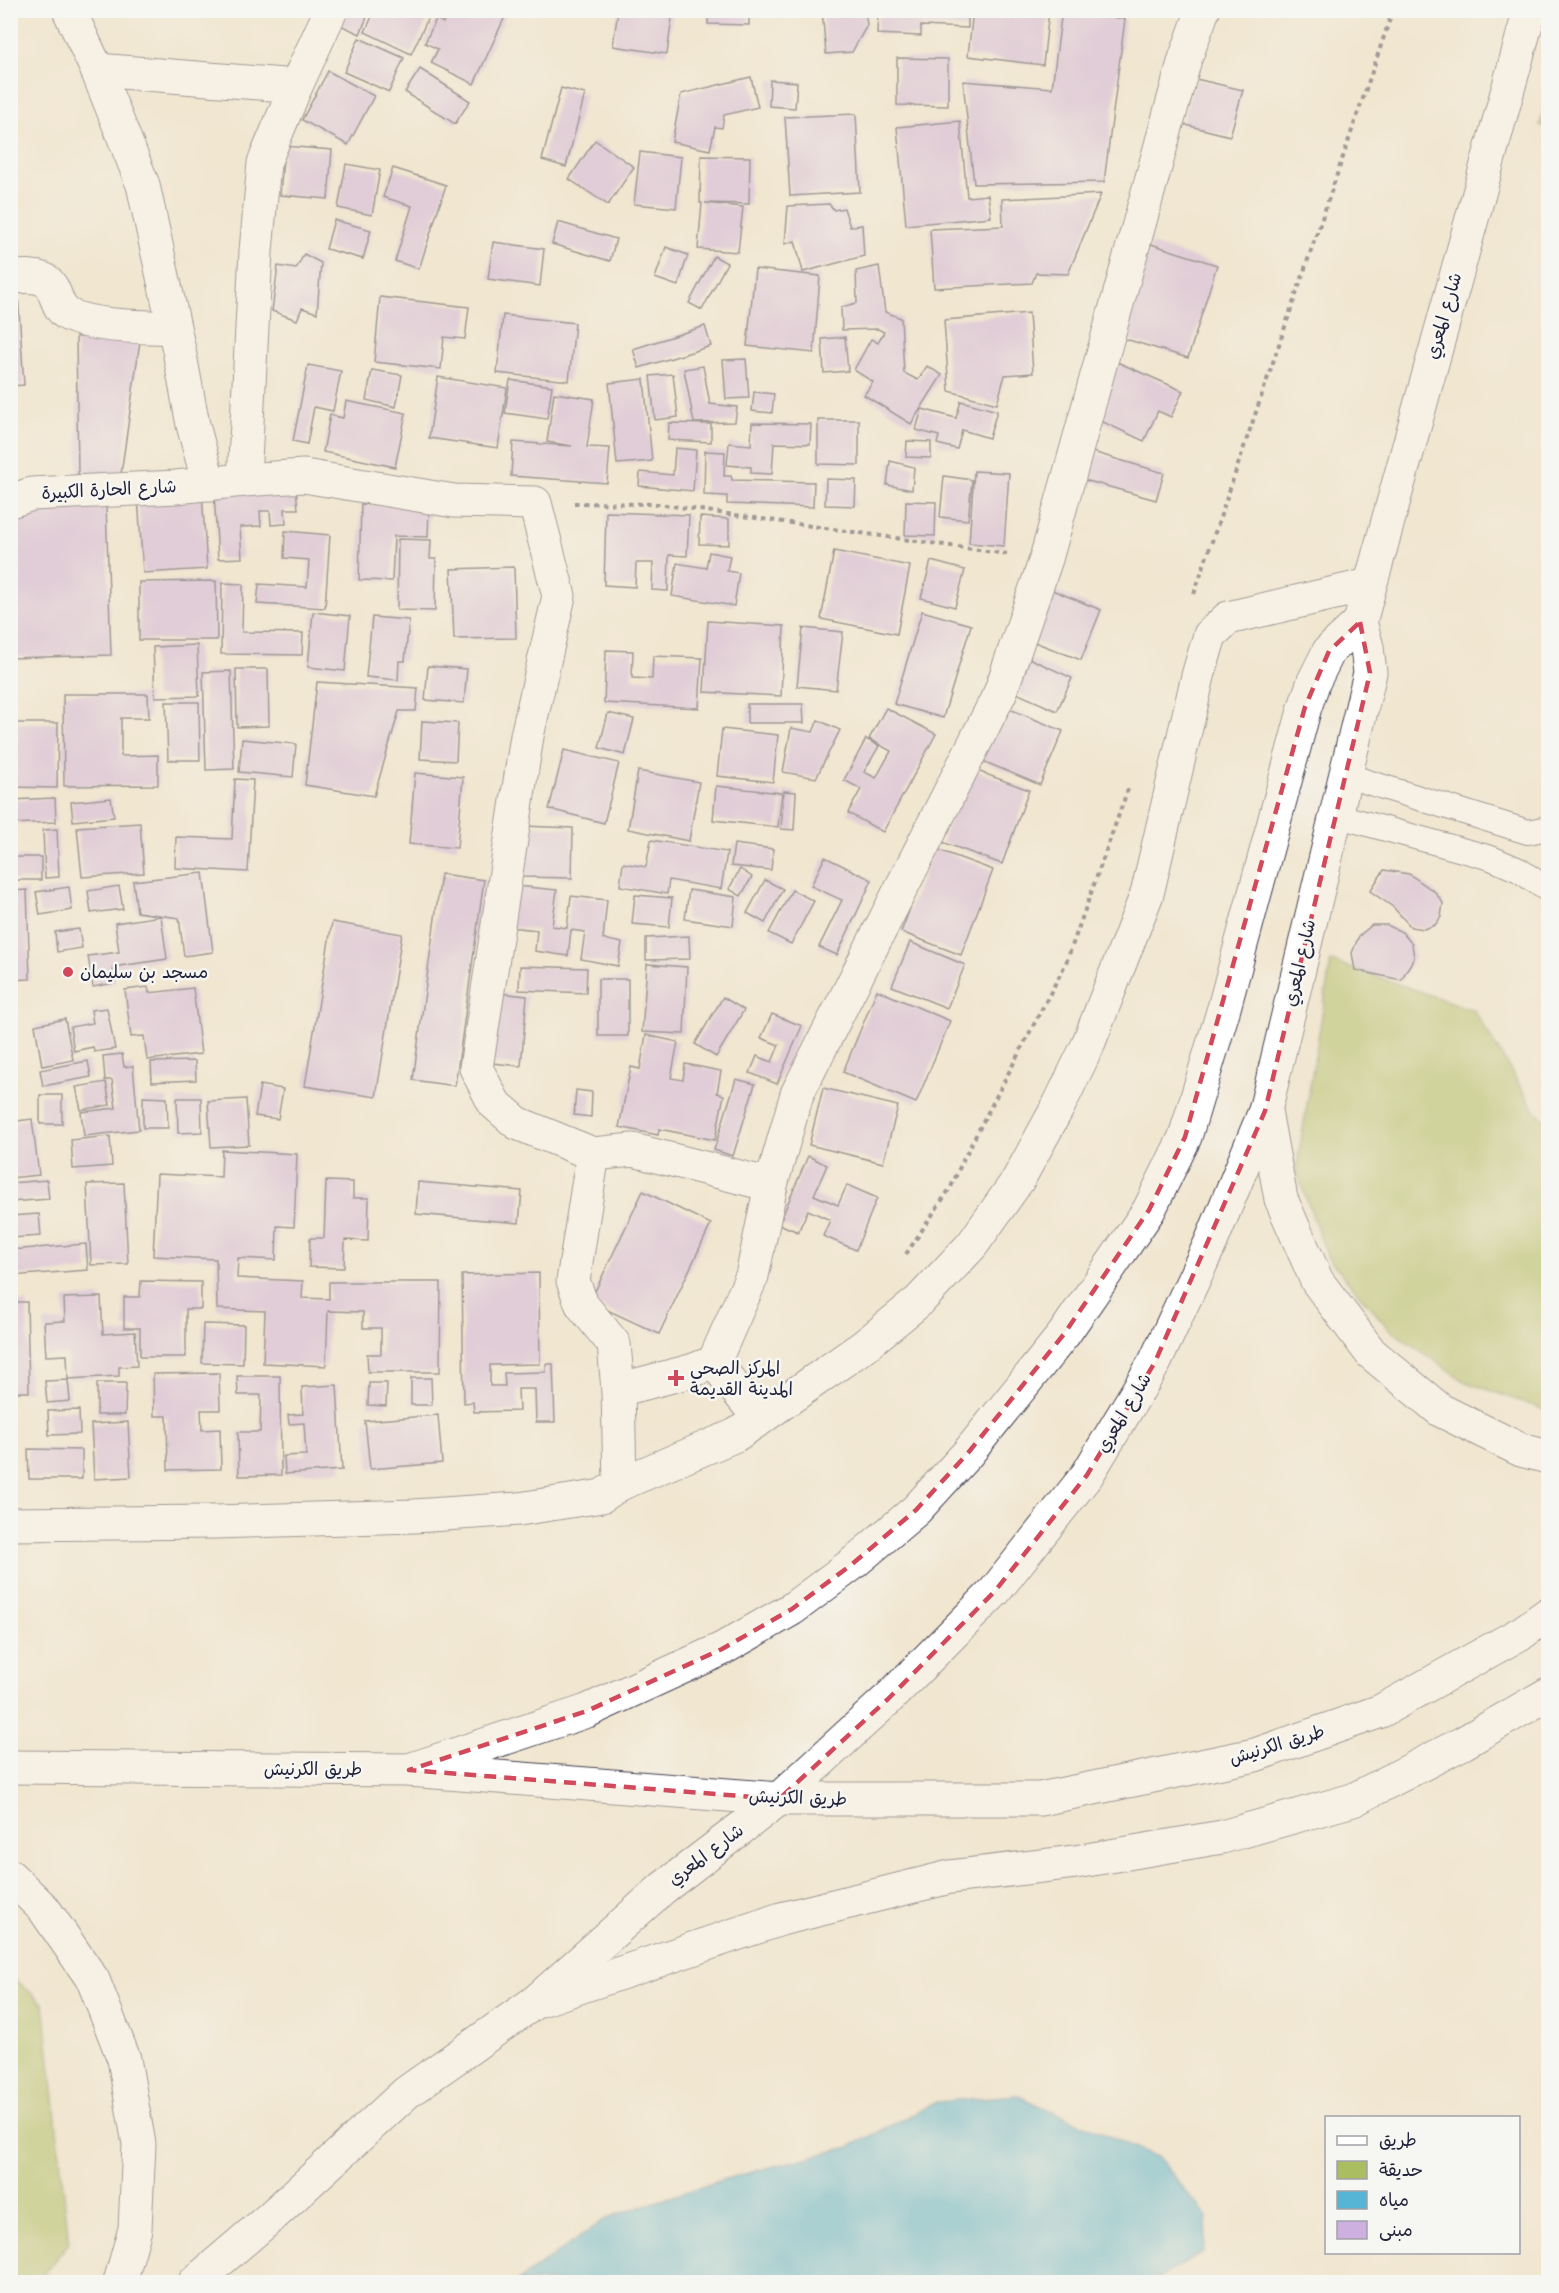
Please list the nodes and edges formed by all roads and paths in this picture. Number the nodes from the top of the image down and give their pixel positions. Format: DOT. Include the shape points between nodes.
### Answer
graph roads {
  1 [pos="69,10"];
  2 [pos="331,10"];
  3 [pos="1203,10"];
  4 [pos="1393,10"];
  5 [pos="1530,10"];
  6 [pos="97,69"];
  7 [pos="296,86"];
  8 [pos="10,277"];
  9 [pos="174,328"];
  10 [pos="244,480"];
  11 [pos="209,484"];
  12 [pos="10,501"];
  13 [pos="535,502"];
  14 [pos="1046,559"];
  15 [pos="1369,585"];
  16 [pos="1193,598"];
  17 [pos="1359,622"];
  18 [pos="1345,776"];
  19 [pos="1131,780"];
  20 [pos="1335,815"];
  21 [pos="1548,828"];
  22 [pos="1548,890"];
  23 [pos="1264,1111"];
  24 [pos="593,1154"];
  25 [pos="771,1185"];
  26 [pos="904,1257"];
  27 [pos="714,1362"];
  28 [pos="618,1390"];
  29 [pos="760,1419"];
  30 [pos="1548,1457"];
  31 [pos="620,1484"];
  32 [pos="10,1524"];
  33 [pos="1548,1614"];
  34 [pos="1548,1694"];
  35 [pos="10,1767"];
  36 [pos="408,1770"];
  37 [pos="779,1799"];
  38 [pos="10,1876"];
  39 [pos="535,2002"];
  40 [pos="120,2283"];
  41 [pos="195,2283"];
  1 -- 6 [label="main road"];
  2 -- 7 [label="main road"];
  3 -- 14 [label="main road" via="1185,59"];
  4 -- 16 [label="path"];
  5 -- 15 [label="main road, شارع المعري"];
  6 -- 7 [label="main road"];
  6 -- 9 [label="main road" via="143,185"];
  7 -- 10 [label="main road" via="264,164"];
  8 -- 9 [label="main road" via="44,280 61,310 70,315 94,322"];
  9 -- 11 [label="main road"];
  10 -- 11 [label="main road, شارع الحارة الكبيرة"];
  10 -- 13 [label="main road, شارع الحارة الكبيرة" via="304,476 454,501"];
  11 -- 12 [label="main road, شارع الحارة الكبيرة" via="33,494"];
  13 -- 14 [label="path" via="658,504"];
  13 -- 24 [label="main road" via="559,596 527,736 476,1068 494,1103 517,1123"];
  14 -- 25 [label="main road" via="1000,693 797,1094"];
  15 -- 17 [label="main road, شارع المعري"];
  15 -- 29 [label="main road" via="1228,618 1210,635 1147,894 1087,1047 1018,1180 972,1245 919,1301 864,1346"];
  17 -- 18 [label="main road, شارع المعري" via="1370,673"];
  17 -- 36 [label="main road" via="1329,651 1305,707 1185,1137 1149,1210 1064,1334 968,1453 916,1510 851,1564 792,1609 742,1638 587,1711"];
  18 -- 20 [label="main road, شارع المعري"];
  18 -- 21 [label="lane" via="1528,832"];
  19 -- 26 [label="path" via="1066,963 951,1187"];
  20 -- 22 [label="lane" via="1491,858 1519,870"];
  20 -- 23 [label="main road, شارع المعري"];
  23 -- 30 [label="main road" via="1285,1210 1317,1281 1371,1353 1440,1410 1521,1450"];
  23 -- 37 [label="main road, شارع المعري" via="1211,1242 1155,1362 1087,1474 995,1591 888,1699"];
  24 -- 25 [label="main road" via="633,1150"];
  24 -- 28 [label="main road" via="573,1281 582,1305 614,1344"];
  25 -- 27 [label="main road" via="752,1276"];
  27 -- 28 [label="main road"];
  27 -- 29 [label="main road"];
  28 -- 31 [label="main road"];
  29 -- 31 [label="main road" via="736,1435"];
  31 -- 32 [label="main road" via="602,1496 519,1509 426,1516"];
  33 -- 37 [label="main road, طريق الكرنيش" via="1523,1632 1381,1711 1255,1755 1041,1799"];
  34 -- 39 [label="main road" via="1353,1800 1222,1837 1075,1862 950,1877 893,1891 781,1919"];
  35 -- 36 [label="main road, طريق الكرنيش"];
  36 -- 37 [label="main road, طريق الكرنيش"];
  37 -- 39 [label="main road, شارع المعري" via="663,1888"];
  38 -- 40 [label="main road" via="44,1909 93,1980 124,2060 139,2144 135,2229"];
  39 -- 41 [label="main road" via="407,2092"];
}
